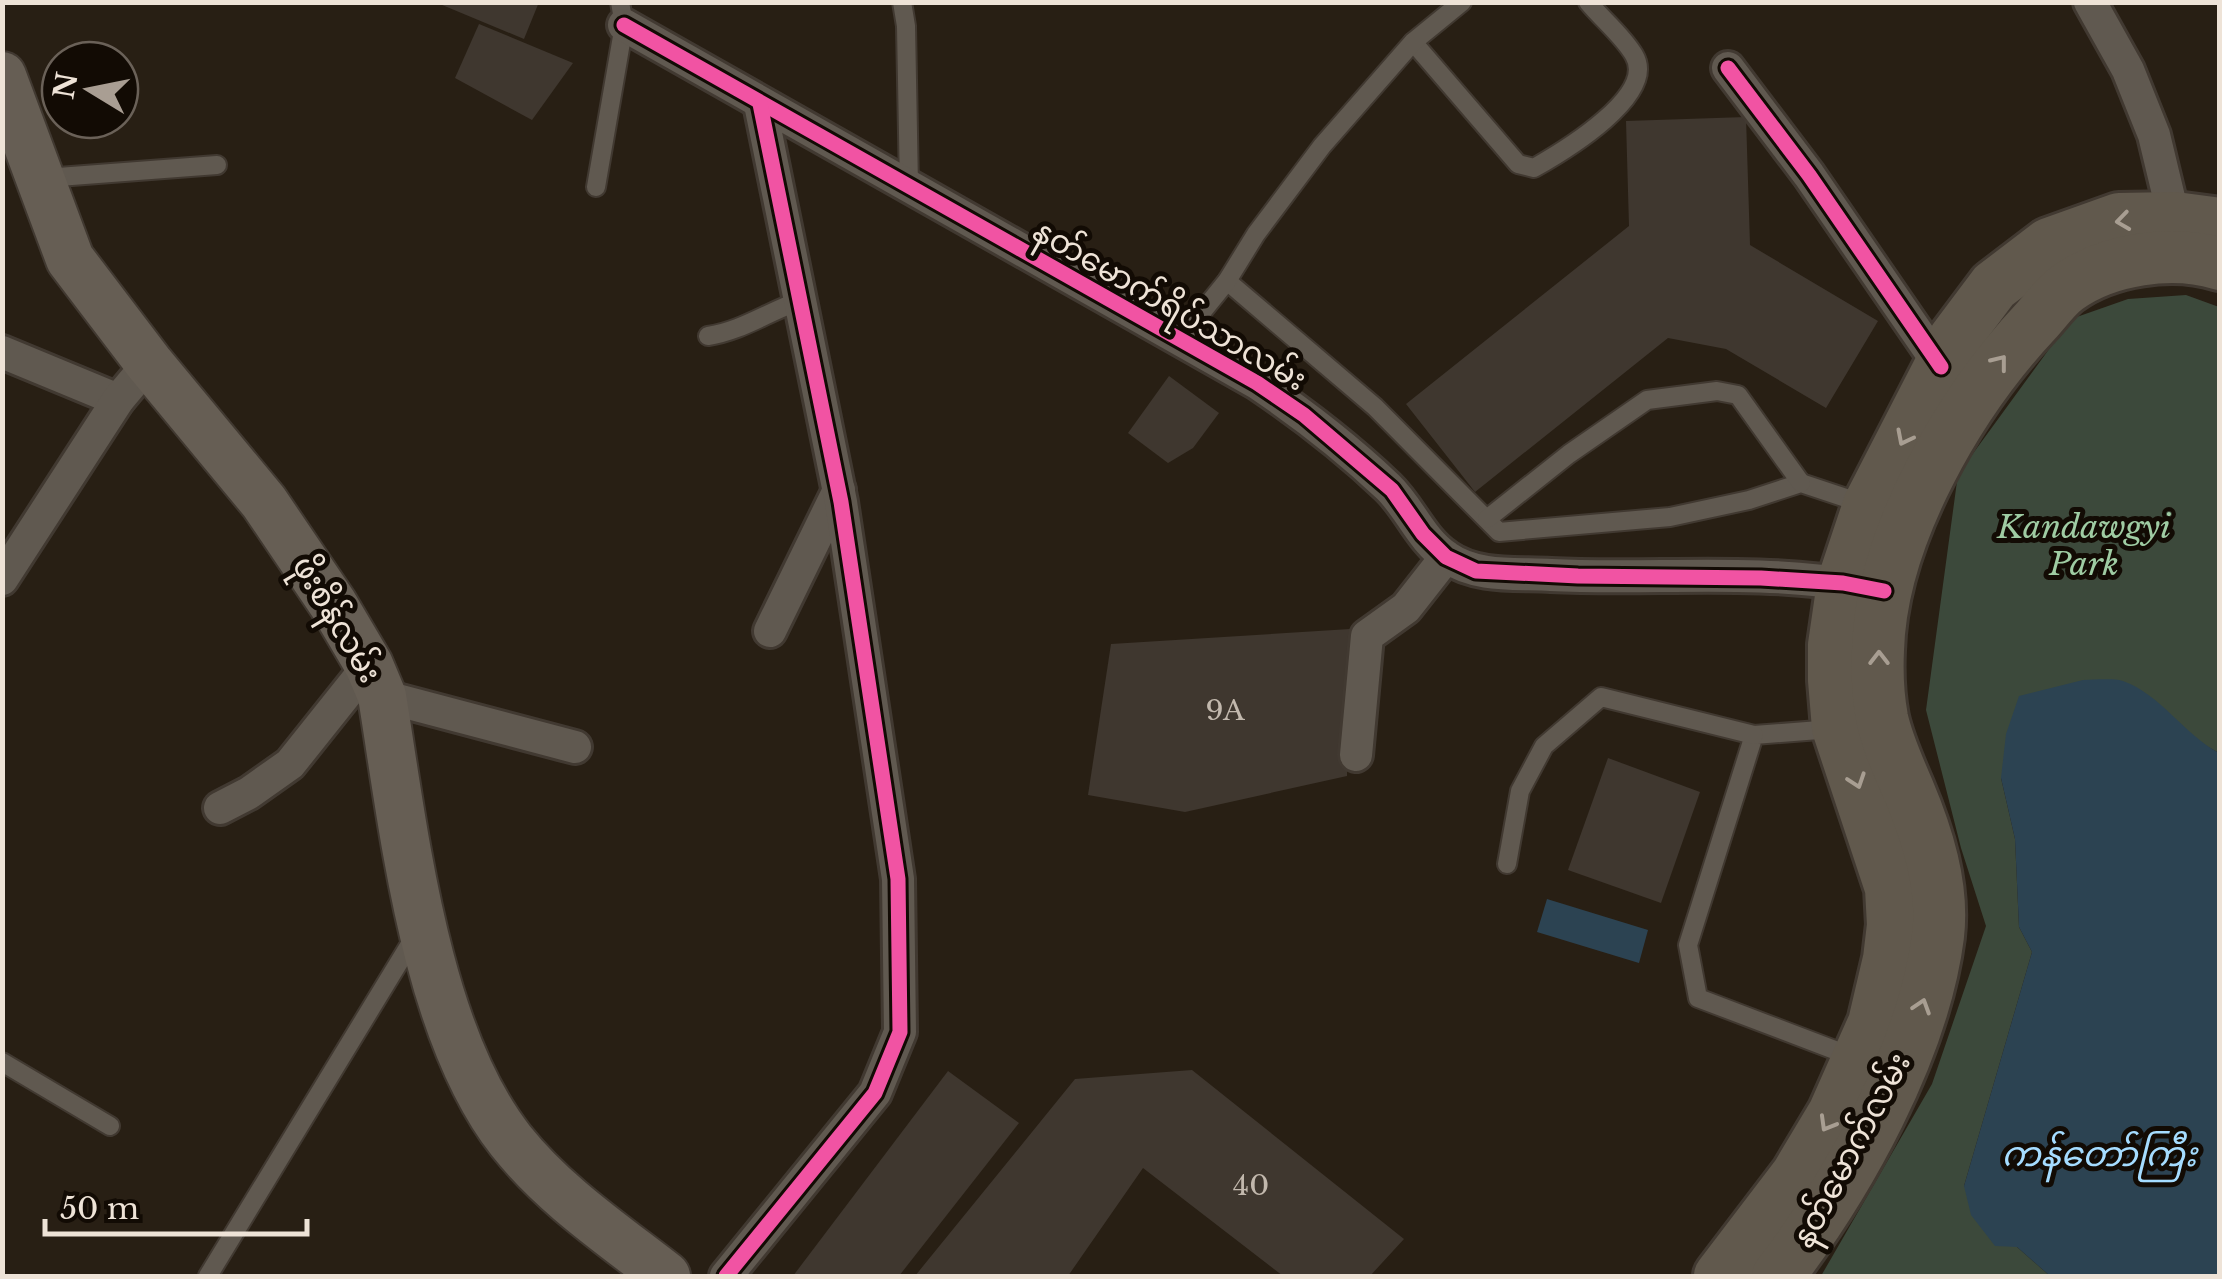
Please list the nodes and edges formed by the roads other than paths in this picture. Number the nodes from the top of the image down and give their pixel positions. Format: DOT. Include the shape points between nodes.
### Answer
graph roads {
  1 [pos="902,2"];
  2 [pos="1462,2"];
  3 [pos="1588,2"];
  4 [pos="2090,2"];
  5 [pos="622,14"];
  6 [pos="1413,42"];
  7 [pos="1728,68"];
  8 [pos="2,76"];
  9 [pos="760,104"];
  10 [pos="217,165"];
  11 [pos="40,179"];
  12 [pos="596,187"];
  13 [pos="909,187"];
  14 [pos="2199,240"];
  15 [pos="1227,280"];
  16 [pos="802,300"];
  17 [pos="708,336"];
  18 [pos="1180,339"];
  19 [pos="2,352"];
  20 [pos="150,363"];
  21 [pos="1941,367"];
  22 [pos="118,400"];
  23 [pos="1801,482"];
  24 [pos="838,490"];
  25 [pos="1870,505"];
  26 [pos="1486,520"];
  27 [pos="1446,557"];
  28 [pos="2,579"];
  29 [pos="1863,587"];
  30 [pos="770,631"];
  31 [pos="375,681"];
  32 [pos="1838,728"];
  33 [pos="1754,735"];
  34 [pos="575,747"];
  35 [pos="1356,754"];
  36 [pos="220,808"];
  37 [pos="1507,864"];
  38 [pos="423,922"];
  39 [pos="1860,1060"];
  40 [pos="2,1062"];
  41 [pos="110,1126"];
  42 [pos="208,1276"];
  43 [pos="666,1276"];
  44 [pos="726,1276"];
  45 [pos="1720,1276"];
  46 [pos="1778,1276"];
  1 -- 13 [label="lane"];
  2 -- 6 [label="lane"];
  3 -- 6 [label="lane" via="1636,57 1635,90 1575,144 1534,168 1518,164"];
  4 -- 14 [label="street" via="2128,70"];
  5 -- 9 [label="street, နတ်မောက်ရိပ်သာလမ်း"];
  5 -- 12 [label="lane"];
  6 -- 15 [label="lane" via="1322,146"];
  7 -- 21 [label="street"];
  8 -- 11 [label="main road, ဖိုးစိန်လမ်း"];
  9 -- 13 [label="street, နတ်မောက်ရိပ်သာလမ်း"];
  9 -- 16 [label="street"];
  10 -- 11 [label="lane"];
  11 -- 20 [label="main road, ဖိုးစိန်လမ်း" via="70,259"];
  13 -- 18 [label="street, နတ်မောက်ရိပ်သာလမ်း"];
  14 -- 21 [label="main road, နတ်မောက်လမ်း, one-way" via="2119,219 2049,244 1994,286"];
  29 -- 14 [label="main road, နတ်မောက်လမ်း, one-way" via="1900,539 1973,397 2066,288 2107,266"];
  15 -- 18 [label="lane"];
  15 -- 26 [label="lane" via="1375,407"];
  16 -- 17 [label="lane" via="731,333"];
  16 -- 24 [label="street"];
  18 -- 27 [label="street, နတ်မောက်ရိပ်သာလမ်း" via="1304,415 1392,490"];
  19 -- 22 [label="street"];
  20 -- 22 [label="street"];
  20 -- 31 [label="main road, ဖိုးစိန်လမ်း" via="264,502"];
  21 -- 25 [label="main road, နတ်မောက်လမ်း, one-way"];
  22 -- 28 [label="street"];
  23 -- 25 [label="lane"];
  23 -- 26 [label="lane" via="1670,517 1499,532"];
  23 -- 26 [label="lane" via="1738,395 1717,391 1647,400"];
  24 -- 30 [label="street"];
  24 -- 44 [label="street" via="898,879 900,1032 874,1093"];
  25 -- 29 [label="main road, နတ်မောက်လမ်း"];
  27 -- 29 [label="street" via="1476,572 1761,578"];
  27 -- 35 [label="street" via="1406,608 1366,636"];
  29 -- 32 [label="main road, နတ်မောက်လမ်း" via="1834,644"];
  46 -- 29 [label="main road, နတ်မောက်လမ်း, one-way" via="1836,1191 1894,1082 1925,1001 1938,933 1928,844 1882,718 1878,649"];
  31 -- 34 [label="street"];
  31 -- 36 [label="street" via="290,764"];
  31 -- 38 [label="main road, ဖိုးစိန်လမ်း"];
  32 -- 33 [label="lane"];
  32 -- 39 [label="main road, နတ်မောက်လမ်း, one-way" via="1891,888 1890,959"];
  33 -- 37 [label="lane" via="1601,697 1544,746 1520,792"];
  33 -- 39 [label="lane" via="1688,945 1698,998"];
  38 -- 42 [label="lane"];
  38 -- 43 [label="main road, ဖိုးစိန်လမ်း" via="454,1042 510,1140 563,1197"];
  39 -- 45 [label="main road, နတ်မောက်လမ်း, one-way" via="1797,1175"];
  40 -- 41 [label="lane"];
}
